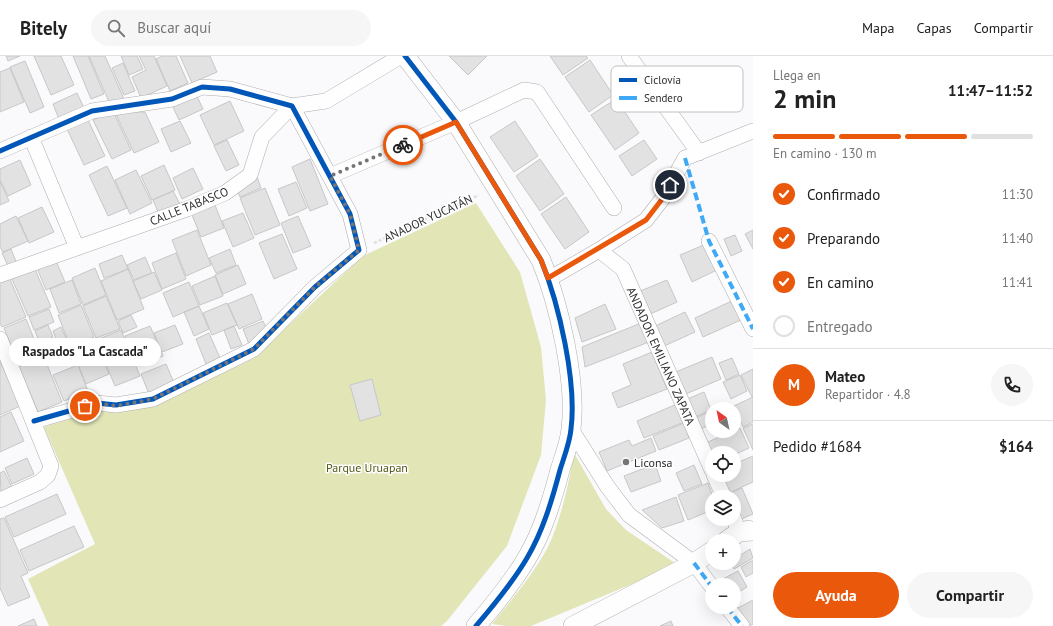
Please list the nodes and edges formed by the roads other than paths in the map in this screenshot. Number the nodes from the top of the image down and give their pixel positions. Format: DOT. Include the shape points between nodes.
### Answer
graph roads {
  1 [pos="401,56"];
  2 [pos="405,56"];
  3 [pos="629,56"];
  4 [pos="636,66"];
  5 [pos="292,106"];
  6 [pos="669,112"];
  7 [pos="456,122"];
  8 [pos="753,131"];
  9 [pos="31,137"];
  10 [pos="0,151"];
  11 [pos="699,153"];
  12 [pos="330,176"];
  13 [pos="614,208"];
  14 [pos="709,241"];
  15 [pos="77,248"];
  16 [pos="599,250"];
  17 [pos="0,275"];
  18 [pos="548,278"];
  19 [pos="753,329"];
  20 [pos="0,339"];
  21 [pos="34,421"];
  22 [pos="571,429"];
  23 [pos="705,454"];
  24 [pos="0,500"];
  25 [pos="705,556"];
  26 [pos="694,563"];
  27 [pos="705,578"];
  28 [pos="733,614"];
  29 [pos="476,626"];
  30 [pos="573,626"];
  31 [pos="742,626"];
  1 -- 5 [label="street" via="326,101"];
  2 -- 7 [label="street"];
  3 -- 4 [label="street"];
  5 -- 9 [label="street" via="230,90 202,87 172,99 92,111"];
  5 -- 12 [label="street"];
  5 -- 15 [label="street, CALLE TABASCO" via="262,138 250,175 225,194"];
  6 -- 11 [label="street"];
  7 -- 12 [label="street"];
  7 -- 13 [label="street" via="524,90 537,92"];
  7 -- 18 [label="street" via="541,260"];
  8 -- 11 [label="street"];
  9 -- 10 [label="street"];
  9 -- 15 [label="street"];
  11 -- 16 [label="street" via="685,158 663,198 646,220"];
  12 -- 21 [label="street" via="350,214 359,250 315,287 254,349 153,399 116,406 97,403"];
  14 -- 19 [label="street"];
  15 -- 17 [label="street, CALLE TABASCO"];
  16 -- 18 [label="street"];
  16 -- 23 [label="street, ANDADOR EMILIANO ZAPATA" via="623,269"];
  18 -- 22 [label="street" via="564,336 571,393"];
  20 -- 21 [label="street"];
  21 -- 24 [label="street" via="52,466 48,475 40,482"];
  22 -- 26 [label="street" via="607,486 629,515"];
  22 -- 29 [label="street" via="549,507 528,558 500,598"];
  25 -- 26 [label="street"];
  26 -- 27 [label="street"];
  26 -- 30 [label="street"];
  28 -- 31 [label="street"];
}
